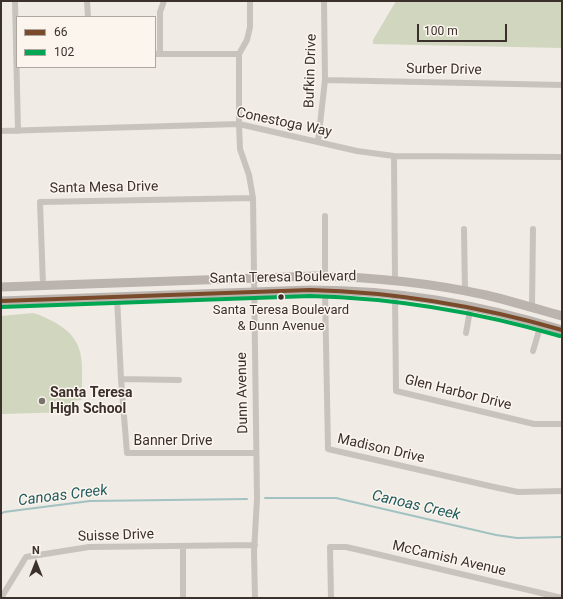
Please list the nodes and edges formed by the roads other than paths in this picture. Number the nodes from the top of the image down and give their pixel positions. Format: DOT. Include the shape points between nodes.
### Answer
graph roads {
  1 [pos="15,1"];
  2 [pos="87,1"];
  3 [pos="164,1"];
  4 [pos="250,1"];
  5 [pos="324,1"];
  6 [pos="88,16"];
  7 [pos="158,54"];
  8 [pos="238,54"];
  9 [pos="16,56"];
  10 [pos="16,68"];
  11 [pos="325,80"];
  12 [pos="562,85"];
  13 [pos="239,124"];
  14 [pos="1,131"];
  15 [pos="18,131"];
  16 [pos="318,142"];
  17 [pos="394,156"];
  18 [pos="562,157"];
  19 [pos="253,198"];
  20 [pos="325,216"];
  21 [pos="464,229"];
  22 [pos="533,229"];
  23 [pos="325,276"];
  24 [pos="253,278"];
  25 [pos="395,280"];
  26 [pos="43,285"];
  27 [pos="1,287"];
  28 [pos="325,290"];
  29 [pos="465,291"];
  30 [pos="253,292"];
  31 [pos="395,294"];
  32 [pos="117,297"];
  33 [pos="1,301"];
  34 [pos="471,305"];
  35 [pos="532,307"];
  36 [pos="562,316"];
  37 [pos="541,324"];
  38 [pos="562,330"];
  39 [pos="466,333"];
  40 [pos="533,351"];
  41 [pos="121,379"];
  42 [pos="179,380"];
  43 [pos="562,424"];
  44 [pos="255,453"];
  45 [pos="562,491"];
  46 [pos="255,545"];
  47 [pos="183,546"];
  48 [pos="1,598"];
  49 [pos="184,598"];
  50 [pos="255,598"];
  51 [pos="331,598"];
  52 [pos="562,598"];
  1 -- 9 [label="street"];
  2 -- 6 [label="street"];
  3 -- 7 [label="street" via="160,12"];
  4 -- 8 [label="street" via="250,27 247,40"];
  5 -- 11 [label="street, Bufkin Drive"];
  7 -- 8 [label="street"];
  8 -- 13 [label="street, Dunn Avenue"];
  10 -- 15 [label="street"];
  11 -- 12 [label="street, Surber Drive"];
  11 -- 16 [label="street, Bufkin Drive"];
  13 -- 15 [label="street, Conestoga Way"];
  13 -- 16 [label="street, Conestoga Way"];
  13 -- 19 [label="street, Dunn Avenue" via="240,149"];
  14 -- 15 [label="street, Conestoga Way"];
  16 -- 17 [label="street, Conestoga Way"];
  17 -- 18 [label="street, Conestoga Way"];
  17 -- 25 [label="street"];
  19 -- 24 [label="street, Dunn Avenue"];
  19 -- 26 [label="street, Santa Mesa Drive" via="40,202"];
  20 -- 23 [label="street"];
  21 -- 29 [label="street"];
  22 -- 35 [label="street"];
  23 -- 24 [label="main road, Santa Teresa Boulevard"];
  23 -- 25 [label="main road, Santa Teresa Boulevard"];
  24 -- 26 [label="main road, Santa Teresa Boulevard"];
  24 -- 30 [label="street, Dunn Avenue"];
  25 -- 29 [label="main road, Santa Teresa Boulevard"];
  26 -- 27 [label="main road, Santa Teresa Boulevard"];
  28 -- 30 [label="main road, Santa Teresa Boulevard"];
  28 -- 31 [label="main road, Santa Teresa Boulevard"];
  28 -- 45 [label="street, Madison Drive" via="328,449 510,490"];
  29 -- 35 [label="main road, Santa Teresa Boulevard"];
  30 -- 32 [label="main road, Santa Teresa Boulevard"];
  30 -- 44 [label="street, Dunn Avenue"];
  31 -- 34 [label="main road, Santa Teresa Boulevard"];
  31 -- 43 [label="street, Glen Harbor Drive" via="396,391 534,424"];
  32 -- 33 [label="main road, Santa Teresa Boulevard"];
  32 -- 41 [label="street, Banner Drive"];
  34 -- 37 [label="main road, Santa Teresa Boulevard"];
  34 -- 39 [label="street"];
  35 -- 36 [label="main road, Santa Teresa Boulevard"];
  37 -- 38 [label="main road, Santa Teresa Boulevard"];
  37 -- 40 [label="street"];
  41 -- 42 [label="street"];
  41 -- 44 [label="street, Banner Drive" via="127,453"];
  44 -- 46 [label="street, Dunn Avenue"];
  46 -- 47 [label="street, Suisse Drive"];
  46 -- 50 [label="street, Dunn Avenue"];
  47 -- 48 [label="street, Suisse Drive" via="89,547 26,557"];
  47 -- 49 [label="street"];
  51 -- 52 [label="street, McCamish Avenue" via="330,547 346,547"];
}
